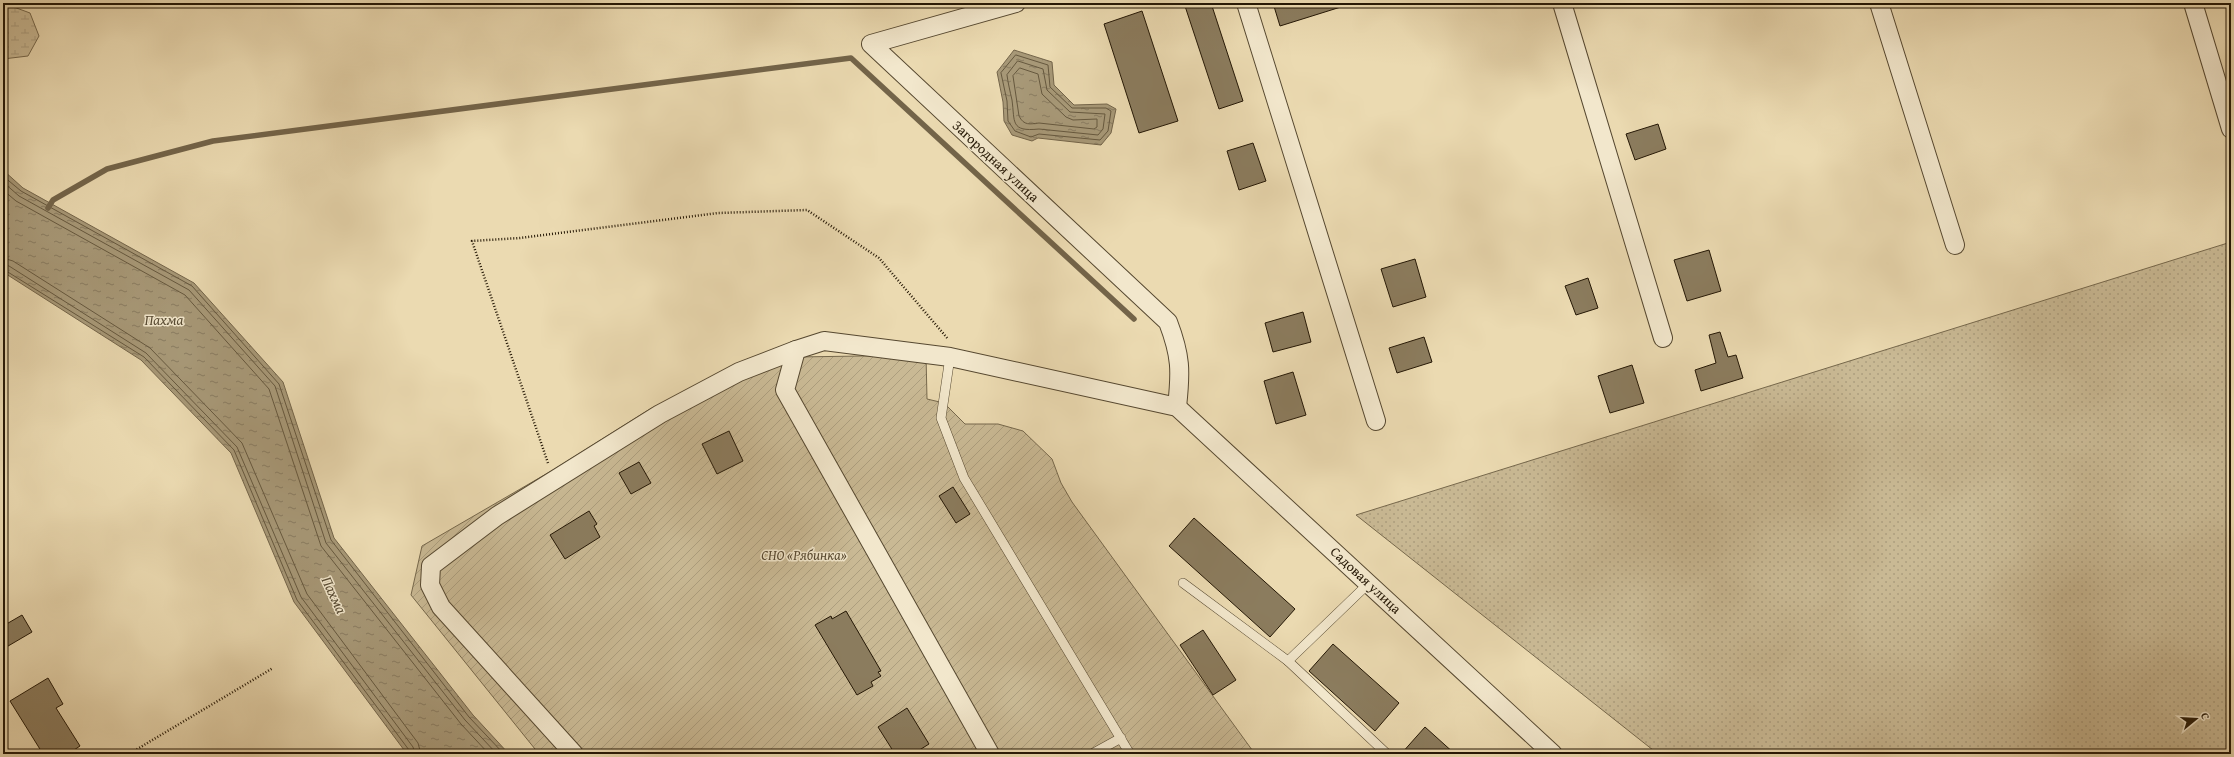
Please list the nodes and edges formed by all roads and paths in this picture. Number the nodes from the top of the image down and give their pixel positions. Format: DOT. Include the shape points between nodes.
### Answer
graph roads {
  1 [pos="1016,3"];
  2 [pos="1246,3"];
  3 [pos="1562,3"];
  4 [pos="1879,3"];
  5 [pos="2193,3"];
  6 [pos="982,8"];
  7 [pos="2231,129"];
  8 [pos="1955,245"];
  9 [pos="1663,338"];
  10 [pos="796,350"];
  11 [pos="957,358"];
  12 [pos="1177,407"];
  13 [pos="1376,421"];
  14 [pos="557,478"];
  15 [pos="1183,583"];
  16 [pos="1369,583"];
  17 [pos="1288,661"];
  18 [pos="273,668"];
  19 [pos="1121,738"];
  20 [pos="1548,752"];
  21 [pos="129,754"];
  22 [pos="574,754"];
  23 [pos="990,754"];
  24 [pos="1092,754"];
  25 [pos="1130,754"];
  26 [pos="1387,754"];
  1 -- 6 [label="street, Загородная улица"];
  2 -- 13 [label="street"];
  3 -- 9 [label="street"];
  4 -- 8 [label="street"];
  5 -- 7 [label="street"];
  6 -- 12 [label="street, Загородная улица" via="871,44 1168,322 1177,345 1181,371"];
  10 -- 11 [label="street" via="824,341"];
  10 -- 14 [label="street" via="732,375 660,414"];
  10 -- 23 [label="street" via="785,390"];
  11 -- 12 [label="street"];
  11 -- 14 [label="path" via="879,258 807,210 718,213 520,238 472,241 550,471"];
  11 -- 19 [label="lane" via="941,418 964,478"];
  12 -- 16 [label="street, Садовая улица"];
  14 -- 22 [label="street" via="497,516 431,566 430,585 440,607"];
  15 -- 17 [label="lane"];
  16 -- 17 [label="lane"];
  16 -- 20 [label="street, Садовая улица"];
  17 -- 26 [label="lane"];
  18 -- 21 [label="path"];
  19 -- 24 [label="lane"];
  19 -- 25 [label="lane"];
}
